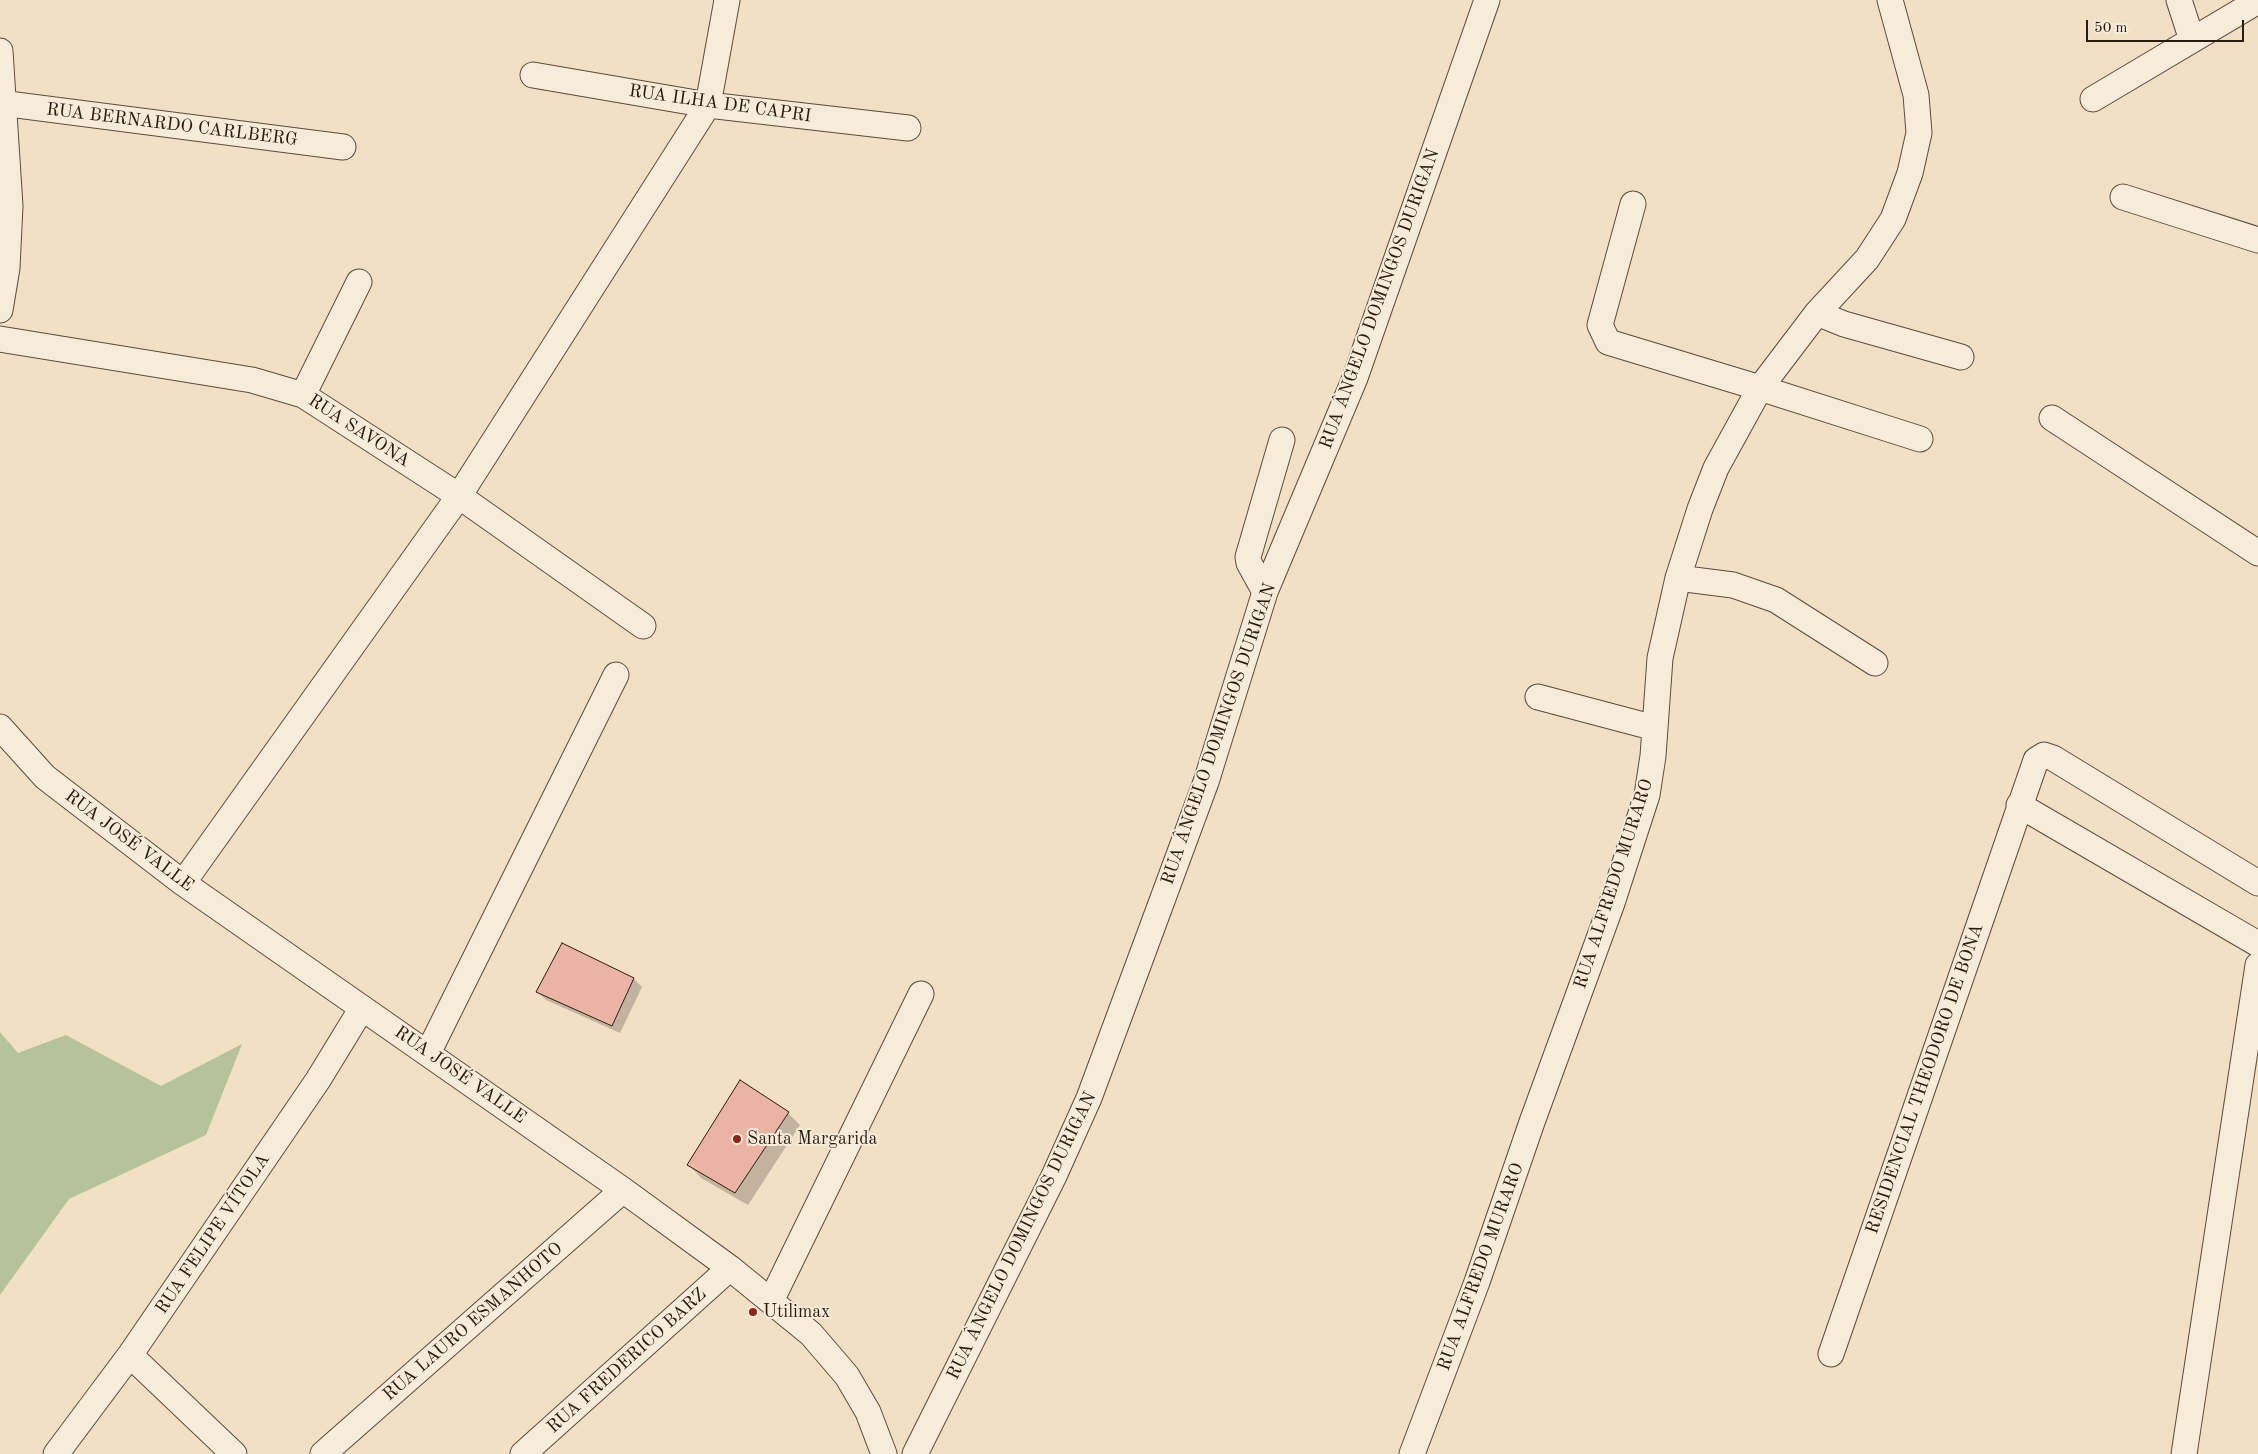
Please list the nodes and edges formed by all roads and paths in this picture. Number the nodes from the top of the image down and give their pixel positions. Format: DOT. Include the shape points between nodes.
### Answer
graph roads {
  1 [pos="727,0"];
  2 [pos="1487,0"];
  3 [pos="1890,0"];
  4 [pos="2179,0"];
  5 [pos="2258,1"];
  6 [pos="2222,10"];
  7 [pos="2192,40"];
  8 [pos="0,51"];
  9 [pos="533,75"];
  10 [pos="2093,99"];
  11 [pos="2,103"];
  12 [pos="708,105"];
  13 [pos="908,128"];
  14 [pos="343,147"];
  15 [pos="2123,197"];
  16 [pos="1633,204"];
  17 [pos="2258,240"];
  18 [pos="359,282"];
  19 [pos="0,310"];
  20 [pos="1817,313"];
  21 [pos="0,339"];
  22 [pos="1961,358"];
  23 [pos="1760,388"];
  24 [pos="303,395"];
  25 [pos="2052,418"];
  26 [pos="1920,439"];
  27 [pos="1282,440"];
  28 [pos="459,496"];
  29 [pos="2258,553"];
  30 [pos="1678,578"];
  31 [pos="1265,592"];
  32 [pos="643,626"];
  33 [pos="1875,663"];
  34 [pos="616,675"];
  35 [pos="1538,697"];
  36 [pos="0,727"];
  37 [pos="1654,728"];
  38 [pos="2019,804"];
  39 [pos="183,883"];
  40 [pos="2258,883"];
  41 [pos="2258,944"];
  42 [pos="2258,965"];
  43 [pos="921,994"];
  44 [pos="362,1008"];
  45 [pos="428,1053"];
  46 [pos="623,1190"];
  47 [pos="730,1268"];
  48 [pos="771,1301"];
  49 [pos="1831,1354"];
  50 [pos="130,1355"];
  51 [pos="56,1454"];
  52 [pos="234,1454"];
  53 [pos="323,1454"];
  54 [pos="523,1454"];
  55 [pos="884,1454"];
  56 [pos="915,1454"];
  57 [pos="1412,1454"];
  58 [pos="2184,1454"];
  1 -- 12 [label="street"];
  2 -- 31 [label="street, RUA ÂNGELO DOMINGOS DURIGAN" via="1355,378"];
  3 -- 20 [label="street, RUA ALFREDO MURARO" via="1916,94 1918,134 1910,174 1893,219 1867,259"];
  4 -- 7 [label="street"];
  5 -- 6 [label="street"];
  6 -- 7 [label="street"];
  7 -- 10 [label="street"];
  8 -- 11 [label="street"];
  9 -- 12 [label="street, RUA ILHA DE CAPRI"];
  11 -- 14 [label="street, RUA BERNARDO CARLBERG"];
  11 -- 19 [label="street" via="10,206 7,268"];
  12 -- 13 [label="street, RUA ILHA DE CAPRI"];
  12 -- 28 [label="street"];
  15 -- 17 [label="street"];
  16 -- 23 [label="street" via="1600,325 1608,342"];
  18 -- 24 [label="street"];
  20 -- 22 [label="street"];
  20 -- 23 [label="street, RUA ALFREDO MURARO"];
  21 -- 24 [label="street, RUA SAVONA" via="252,380"];
  23 -- 26 [label="street"];
  23 -- 30 [label="street, RUA ALFREDO MURARO" via="1716,468"];
  24 -- 28 [label="street, RUA SAVONA"];
  25 -- 29 [label="street"];
  27 -- 31 [label="street" via="1248,556"];
  28 -- 32 [label="street, RUA SAVONA"];
  28 -- 39 [label="street"];
  30 -- 33 [label="street" via="1733,585 1776,600"];
  30 -- 37 [label="street, RUA ALFREDO MURARO" via="1660,658"];
  31 -- 56 [label="street, RUA ÂNGELO DOMINGOS DURIGAN" via="1206,782 1090,1098"];
  34 -- 45 [label="street"];
  35 -- 37 [label="street"];
  36 -- 39 [label="street, RUA JOSÉ VALLE" via="45,777"];
  37 -- 57 [label="street, RUA ALFREDO MURARO" via="1647,795 1612,903"];
  38 -- 40 [label="street, RESIDENCIAL THEODORO DE BONA" via="2036,760 2044,755"];
  38 -- 41 [label="street"];
  38 -- 49 [label="street, RESIDENCIAL THEODORO DE BONA"];
  39 -- 44 [label="street, RUA JOSÉ VALLE"];
  42 -- 58 [label="street"];
  43 -- 48 [label="street"];
  44 -- 45 [label="street, RUA JOSÉ VALLE"];
  44 -- 50 [label="street, RUA FELIPE VÍTOLA" via="318,1080"];
  45 -- 46 [label="street, RUA JOSÉ VALLE"];
  46 -- 47 [label="street, RUA JOSÉ VALLE"];
  46 -- 53 [label="street, RUA LAURO ESMANHOTO"];
  47 -- 48 [label="street, RUA JOSÉ VALLE"];
  47 -- 54 [label="street, RUA FREDERICO BARZ"];
  48 -- 55 [label="street, RUA JOSÉ VALLE" via="812,1334 847,1376 868,1412"];
  50 -- 51 [label="street, RUA FELIPE VÍTOLA"];
  50 -- 52 [label="street"];
}
